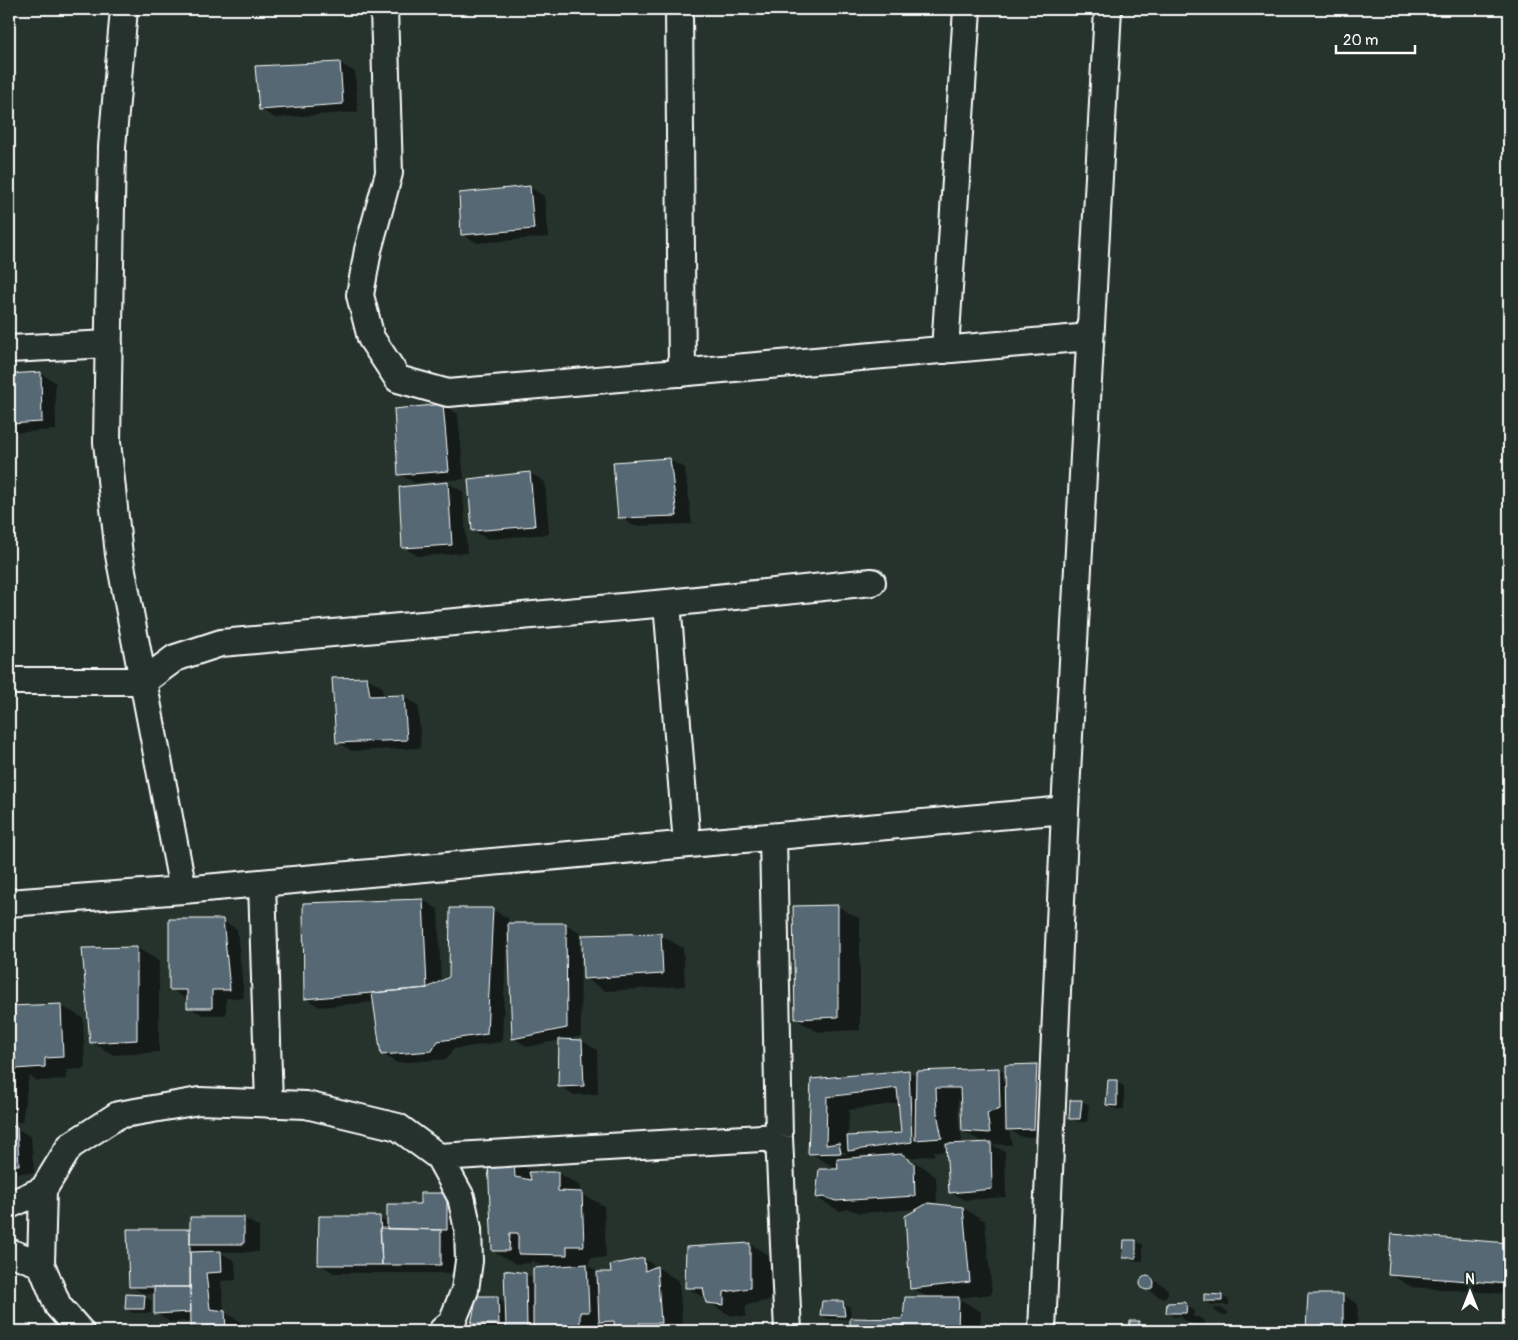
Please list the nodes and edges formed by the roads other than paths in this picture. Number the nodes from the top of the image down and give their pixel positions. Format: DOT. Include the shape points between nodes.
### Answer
graph roads {
  1 [pos="124,9"];
  2 [pos="384,9"];
  3 [pos="679,9"];
  4 [pos="967,9"];
  5 [pos="1108,9"];
  6 [pos="1090,337"];
  7 [pos="109,344"];
  8 [pos="9,349"];
  9 [pos="945,350"];
  10 [pos="682,372"];
  11 [pos="872,582"];
  12 [pos="667,603"];
  13 [pos="144,681"];
  14 [pos="9,682"];
  15 [pos="1065,810"];
  16 [pos="773,837"];
  17 [pos="687,844"];
  18 [pos="262,883"];
  19 [pos="183,890"];
  20 [pos="9,903"];
  21 [pos="268,1104"];
  22 [pos="779,1137"];
  23 [pos="439,1157"];
  24 [pos="43,1190"];
  25 [pos="9,1205"];
  26 [pos="9,1252"];
  27 [pos="41,1264"];
  28 [pos="80,1331"];
  29 [pos="442,1331"];
  30 [pos="788,1331"];
  31 [pos="1042,1331"];
  1 -- 7 [label="street" via="112,147"];
  2 -- 10 [label="street" via="389,173 368,250 360,295 370,338 398,379 448,393"];
  3 -- 10 [label="street"];
  4 -- 9 [label="street"];
  5 -- 6 [label="street"];
  6 -- 9 [label="street"];
  6 -- 15 [label="street"];
  7 -- 8 [label="street"];
  7 -- 13 [label="street" via="107,442 119,554"];
  9 -- 10 [label="street"];
  11 -- 12 [label="street"];
  12 -- 13 [label="street" via="221,643 175,658"];
  12 -- 17 [label="street"];
  13 -- 14 [label="street"];
  13 -- 19 [label="street"];
  15 -- 16 [label="street"];
  15 -- 31 [label="street"];
  16 -- 17 [label="street"];
  16 -- 22 [label="street"];
  17 -- 18 [label="street"];
  18 -- 19 [label="street"];
  18 -- 21 [label="street"];
  19 -- 20 [label="street"];
  21 -- 23 [label="street" via="306,1105 398,1127"];
  21 -- 24 [label="street" via="199,1102 118,1115 70,1146"];
  22 -- 23 [label="street"];
  22 -- 30 [label="street"];
  23 -- 29 [label="street" via="461,1198 468,1229 469,1261 465,1290 452,1322"];
  24 -- 25 [label="street"];
  24 -- 27 [label="street"];
  26 -- 27 [label="street"];
  27 -- 28 [label="street" via="58,1306"];
}
